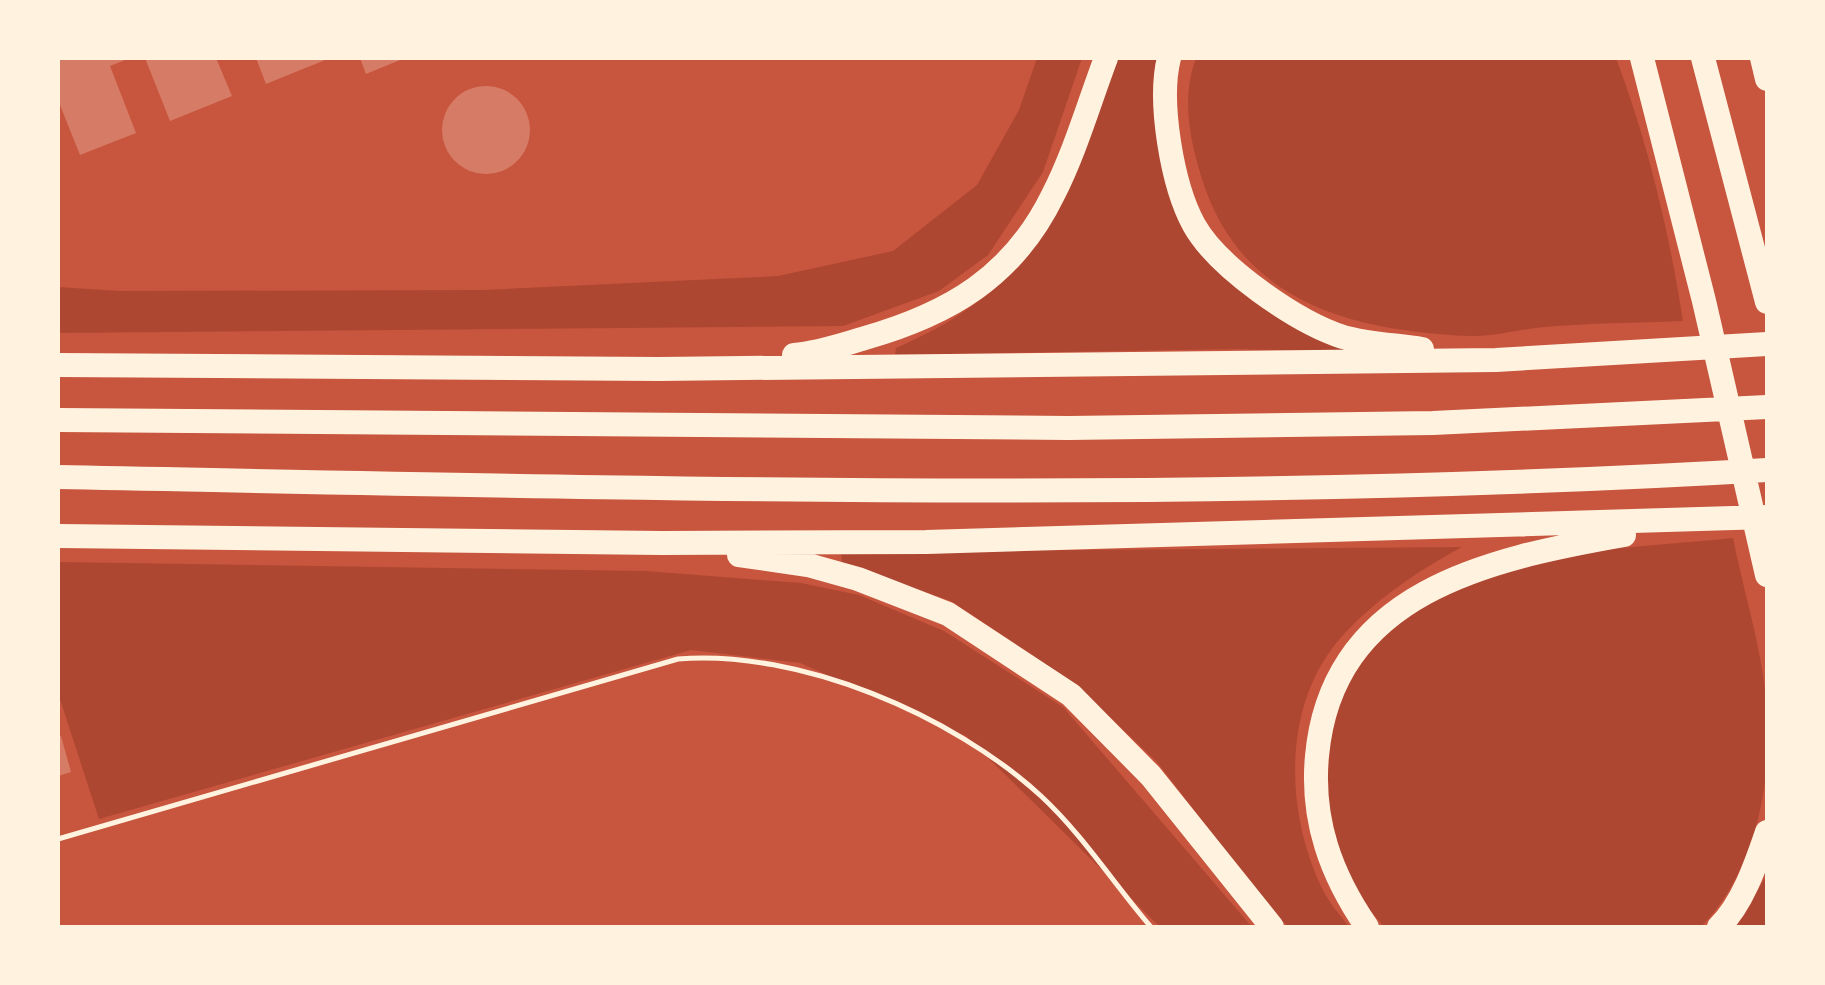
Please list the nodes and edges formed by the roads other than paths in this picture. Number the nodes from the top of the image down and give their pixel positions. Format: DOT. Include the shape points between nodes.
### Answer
graph roads {
  1 [pos="1106,58"];
  2 [pos="1169,58"];
  3 [pos="1632,58"];
  4 [pos="1642,58"];
  5 [pos="1703,58"];
  6 [pos="1762,58"];
  7 [pos="1767,79"];
  8 [pos="1666,142"];
  9 [pos="1766,300"];
  10 [pos="1767,344"];
  11 [pos="1496,360"];
  12 [pos="58,365"];
  13 [pos="659,369"];
  14 [pos="1767,407"];
  15 [pos="58,420"];
  16 [pos="1767,470"];
  17 [pos="58,477"];
  18 [pos="1767,517"];
  19 [pos="1707,521"];
  20 [pos="58,536"];
  21 [pos="662,543"];
  22 [pos="1767,575"];
  23 [pos="1767,832"];
  24 [pos="1272,927"];
  25 [pos="1367,927"];
  26 [pos="1719,927"];
  1 -- 13 [label="highway" via="1053,196 1012,257 959,303 916,323 815,353"];
  2 -- 11 [label="highway" via="1166,142 1194,225 1246,282 1287,310 1344,337"];
  3 -- 8 [label="highway"];
  4 -- 8 [label="highway"];
  5 -- 9 [label="highway"];
  6 -- 7 [label="highway"];
  8 -- 22 [label="highway"];
  10 -- 11 [label="highway"];
  11 -- 13 [label="highway"];
  12 -- 13 [label="highway"];
  14 -- 15 [label="highway" via="1433,423 1069,428"];
  16 -- 17 [label="highway" via="1442,486 1053,489"];
  18 -- 19 [label="highway"];
  19 -- 21 [label="highway" via="926,542"];
  19 -- 25 [label="highway" via="1530,552 1475,570 1380,622 1350,655 1329,694 1313,791 1341,890"];
  20 -- 21 [label="highway"];
  21 -- 24 [label="highway" via="808,565 948,614 1071,695 1151,776"];
  23 -- 26 [label="highway" via="1729,917"];
}
